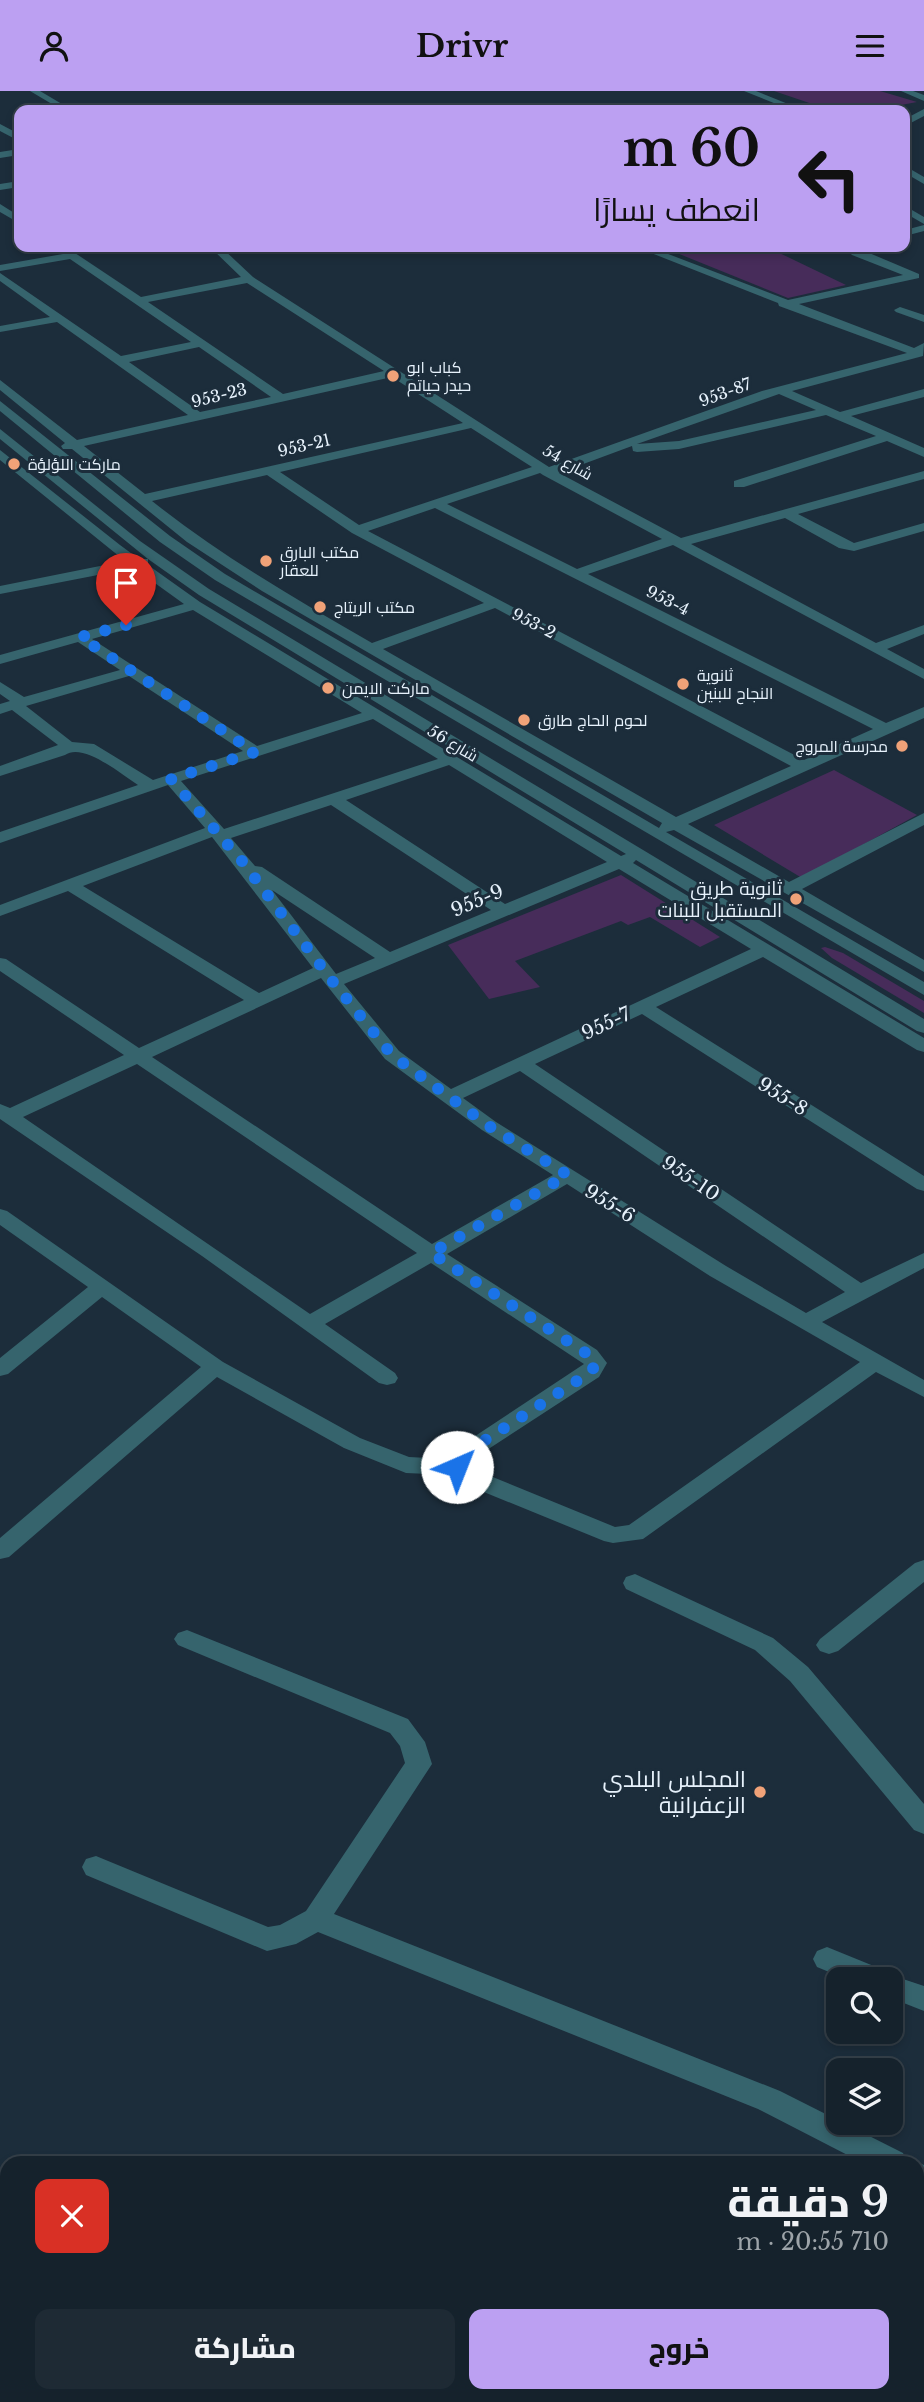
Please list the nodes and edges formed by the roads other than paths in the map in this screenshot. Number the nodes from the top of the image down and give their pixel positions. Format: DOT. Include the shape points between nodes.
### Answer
graph roads {
  1 [pos="34,91"];
  2 [pos="748,91"];
  3 [pos="905,91"];
  4 [pos="924,98"];
  5 [pos="59,105"];
  6 [pos="786,105"];
  7 [pos="924,112"];
  8 [pos="910,123"];
  9 [pos="66,252"];
  10 [pos="220,252"];
  11 [pos="653,252"];
  12 [pos="855,252"];
  13 [pos="72,256"];
  14 [pos="0,268"];
  15 [pos="0,275"];
  16 [pos="919,277"];
  17 [pos="249,279"];
  18 [pos="139,301"];
  19 [pos="783,304"];
  20 [pos="900,310"];
  21 [pos="60,318"];
  22 [pos="924,319"];
  23 [pos="0,329"];
  24 [pos="201,343"];
  25 [pos="921,352"];
  26 [pos="120,360"];
  27 [pos="393,373"];
  28 [pos="0,384"];
  29 [pos="780,390"];
  30 [pos="924,393"];
  31 [pos="280,397"];
  32 [pos="0,405"];
  33 [pos="832,413"];
  34 [pos="199,417"];
  35 [pos="467,420"];
  36 [pos="0,433"];
  37 [pos="887,437"];
  38 [pos="924,438"];
  39 [pos="75,444"];
  40 [pos="903,444"];
  41 [pos="621,447"];
  42 [pos="54,449"];
  43 [pos="924,453"];
  44 [pos="1,455"];
  45 [pos="545,470"];
  46 [pos="270,471"];
  47 [pos="924,475"];
  48 [pos="739,484"];
  49 [pos="137,494"];
  50 [pos="112,496"];
  51 [pos="84,502"];
  52 [pos="435,503"];
  53 [pos="788,514"];
  54 [pos="924,527"];
  55 [pos="358,530"];
  56 [pos="676,541"];
  57 [pos="155,559"];
  58 [pos="135,563"];
  59 [pos="576,573"];
  60 [pos="0,575"];
  61 [pos="6,588"];
  62 [pos="496,603"];
  63 [pos="195,605"];
  64 [pos="924,629"];
  65 [pos="80,637"];
  66 [pos="371,647"];
  67 [pos="875,649"];
  68 [pos="0,660"];
  69 [pos="131,671"];
  70 [pos="924,675"];
  71 [pos="0,687"];
  72 [pos="12,705"];
  73 [pos="924,712"];
  74 [pos="373,715"];
  75 [pos="886,729"];
  76 [pos="67,746"];
  77 [pos="255,752"];
  78 [pos="450,760"];
  79 [pos="804,766"];
  80 [pos="0,771"];
  81 [pos="171,779"];
  82 [pos="151,786"];
  83 [pos="334,799"];
  84 [pos="607,805"];
  85 [pos="574,817"];
  86 [pos="629,818"];
  87 [pos="676,823"];
  88 [pos="920,825"];
  89 [pos="598,831"];
  90 [pos="218,833"];
  91 [pos="655,833"];
  92 [pos="0,838"];
  93 [pos="637,856"];
  94 [pos="242,861"];
  95 [pos="620,863"];
  96 [pos="69,885"];
  97 [pos="789,889"];
  98 [pos="0,911"];
  99 [pos="503,911"];
  100 [pos="831,936"];
  101 [pos="764,950"];
  102 [pos="796,951"];
  103 [pos="388,959"];
  104 [pos="0,963"];
  105 [pos="924,967"];
  106 [pos="328,976"];
  107 [pos="924,990"];
  108 [pos="257,1000"];
  109 [pos="642,1006"];
  110 [pos="924,1027"];
  111 [pos="924,1046"];
  112 [pos="140,1055"];
  113 [pos="521,1063"];
  114 [pos="449,1097"];
  115 [pos="4,1113"];
  116 [pos="568,1175"];
  117 [pos="924,1185"];
  118 [pos="1,1217"];
  119 [pos="431,1253"];
  120 [pos="924,1259"];
  121 [pos="103,1286"];
  122 [pos="861,1293"];
  123 [pos="804,1322"];
  124 [pos="310,1323"];
  125 [pos="875,1362"];
  126 [pos="215,1367"];
  127 [pos="0,1369"];
  128 [pos="387,1378"];
  129 [pos="924,1390"];
  130 [pos="457,1467"];
  131 [pos="0,1551"];
  132 [pos="924,1569"];
  133 [pos="635,1583"];
  134 [pos="187,1639"];
  135 [pos="829,1645"];
  136 [pos="924,1823"];
  137 [pos="96,1867"];
  138 [pos="316,1919"];
  139 [pos="827,1959"];
  140 [pos="847,1967"];
  141 [pos="903,1990"];
  142 [pos="924,1999"];
  143 [pos="878,2156"];
  1 -- 5 [label="street"];
  2 -- 6 [label="street"];
  3 -- 4 [label="street"];
  7 -- 8 [label="street"];
  9 -- 13 [label="street"];
  10 -- 17 [label="street, شارع 54"];
  11 -- 19 [label="street"];
  12 -- 16 [label="street"];
  13 -- 14 [label="street"];
  13 -- 18 [label="street"];
  15 -- 21 [label="street"];
  16 -- 19 [label="street"];
  17 -- 18 [label="street"];
  17 -- 27 [label="street, شارع 54"];
  18 -- 24 [label="street"];
  19 -- 25 [label="street"];
  20 -- 22 [label="street"];
  21 -- 23 [label="street"];
  21 -- 26 [label="street"];
  24 -- 26 [label="street"];
  24 -- 31 [label="street"];
  25 -- 29 [label="street, 953-87"];
  26 -- 34 [label="street"];
  27 -- 31 [label="street, 953-23"];
  27 -- 35 [label="street, شارع 54"];
  28 -- 39 [label="street"];
  29 -- 33 [label="street"];
  29 -- 41 [label="street, 953-87"];
  30 -- 33 [label="street"];
  31 -- 34 [label="street, 953-23"];
  32 -- 42 [label="street, شارع 56"];
  33 -- 37 [label="street"];
  33 -- 41 [label="street" via="679,445"];
  34 -- 39 [label="street, 953-23"];
  35 -- 45 [label="street, شارع 54"];
  35 -- 46 [label="street, 953-21"];
  35 -- 49 [label="street, 953-21"];
  36 -- 51 [label="street, شارع 56"];
  37 -- 40 [label="street"];
  37 -- 48 [label="street"];
  38 -- 40 [label="street"];
  39 -- 42 [label="street, 953-23"];
  39 -- 49 [label="street"];
  40 -- 43 [label="street"];
  41 -- 45 [label="street, 953-87"];
  42 -- 50 [label="street, شارع 56"];
  44 -- 58 [label="street"];
  45 -- 52 [label="street, 953-87"];
  45 -- 56 [label="street, شارع 54"];
  46 -- 49 [label="street, 953-21"];
  46 -- 55 [label="street, 953-2"];
  47 -- 53 [label="street"];
  49 -- 66 [label="street" via="208,551"];
  50 -- 51 [label="street"];
  50 -- 84 [label="street, شارع 56" via="240,590"];
  51 -- 57 [label="street, شارع 56"];
  52 -- 55 [label="street, 953-87"];
  52 -- 59 [label="street, 953-4"];
  53 -- 54 [label="street" via="854,547"];
  53 -- 56 [label="street"];
  55 -- 62 [label="street, 953-2"];
  56 -- 59 [label="street"];
  56 -- 67 [label="street, شارع 54"];
  57 -- 58 [label="street"];
  57 -- 85 [label="street, شارع 56"];
  58 -- 61 [label="street"];
  58 -- 63 [label="street"];
  59 -- 75 [label="street, 953-4"];
  60 -- 61 [label="street"];
  62 -- 66 [label="street"];
  62 -- 79 [label="street, 953-2"];
  63 -- 65 [label="street"];
  63 -- 74 [label="street"];
  64 -- 67 [label="street"];
  65 -- 68 [label="street"];
  65 -- 69 [label="street"];
  66 -- 87 [label="street"];
  67 -- 70 [label="street, شارع 54"];
  69 -- 72 [label="street"];
  69 -- 77 [label="street"];
  71 -- 72 [label="street"];
  72 -- 76 [label="street"];
  73 -- 75 [label="street"];
  74 -- 77 [label="street"];
  74 -- 78 [label="street"];
  75 -- 79 [label="street"];
  76 -- 80 [label="street"];
  76 -- 82 [label="street" via="88,747"];
  77 -- 81 [label="street"];
  78 -- 83 [label="street"];
  78 -- 95 [label="street"];
  79 -- 87 [label="street"];
  81 -- 82 [label="street"];
  81 -- 90 [label="street, 955-6"];
  82 -- 92 [label="street"];
  83 -- 90 [label="street"];
  83 -- 99 [label="street"];
  84 -- 85 [label="street" via="596,815"];
  84 -- 86 [label="street, شارع 56"];
  85 -- 89 [label="street, شارع 56"];
  86 -- 89 [label="street" via="606,821"];
  86 -- 91 [label="street, شارع 56"];
  87 -- 91 [label="street"];
  87 -- 97 [label="street"];
  88 -- 97 [label="street"];
  89 -- 93 [label="street, شارع 56"];
  90 -- 94 [label="street, 955-6"];
  90 -- 96 [label="street"];
  91 -- 100 [label="street, شارع 56"];
  93 -- 95 [label="street, 955-9"];
  93 -- 102 [label="street, شارع 56"];
  94 -- 103 [label="street"];
  94 -- 106 [label="street, 955-6"];
  95 -- 99 [label="street, 955-9"];
  95 -- 101 [label="street"];
  96 -- 98 [label="street"];
  96 -- 108 [label="street"];
  97 -- 105 [label="street"];
  99 -- 103 [label="street, 955-9"];
  100 -- 102 [label="street"];
  100 -- 107 [label="street, شارع 56"];
  101 -- 109 [label="street, 955-7"];
  101 -- 111 [label="street"];
  102 -- 110 [label="street, شارع 56"];
  103 -- 106 [label="street, 955-9"];
  104 -- 112 [label="street"];
  106 -- 108 [label="street, 955-9"];
  106 -- 114 [label="street, 955-6" via="392,1055"];
  108 -- 112 [label="street, 955-9"];
  109 -- 113 [label="street, 955-7"];
  109 -- 117 [label="street, 955-8"];
  112 -- 115 [label="street, 955-9"];
  112 -- 119 [label="street"];
  113 -- 114 [label="street, 955-7"];
  113 -- 122 [label="street, 955-10"];
  114 -- 116 [label="street, 955-6"];
  115 -- 124 [label="street"];
  116 -- 119 [label="street"];
  116 -- 123 [label="street, 955-6"];
  118 -- 121 [label="street"];
  119 -- 124 [label="street"];
  119 -- 130 [label="street" via="596,1363 591,1372 459,1457"];
  120 -- 122 [label="street"];
  121 -- 126 [label="street"];
  121 -- 127 [label="street"];
  122 -- 123 [label="street"];
  123 -- 125 [label="street, 955-6"];
  124 -- 128 [label="street"];
  125 -- 129 [label="street, 955-6"];
  125 -- 130 [label="street" via="625,1536 465,1475"];
  126 -- 130 [label="street" via="352,1443 406,1465"];
  126 -- 131 [label="street"];
  132 -- 135 [label="street"];
  133 -- 136 [label="street" via="764,1644 799,1674"];
  134 -- 138 [label="street" via="399,1726 412,1742 419,1764"];
  137 -- 138 [label="street" via="267,1939 286,1936"];
  138 -- 143 [label="street" via="769,2100"];
  139 -- 140 [label="street"];
  141 -- 142 [label="street"];
}
